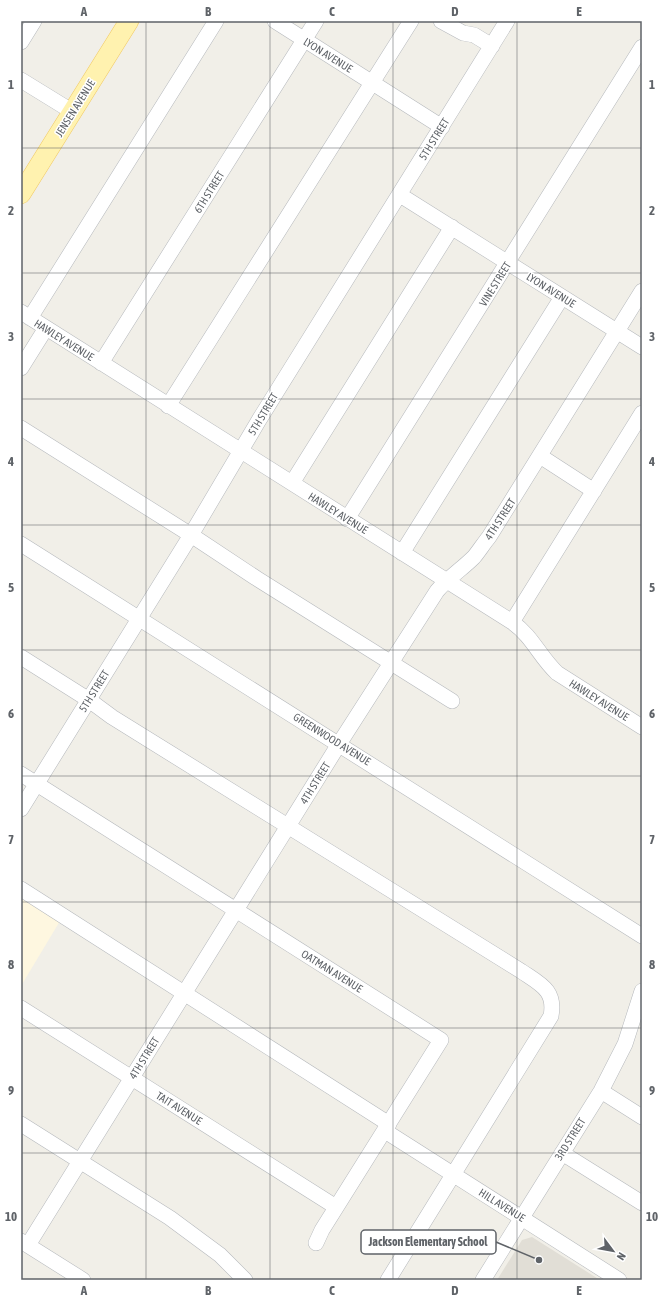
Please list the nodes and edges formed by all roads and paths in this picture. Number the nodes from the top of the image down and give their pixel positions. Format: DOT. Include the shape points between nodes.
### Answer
graph roads {
  1 [pos="34,21"];
  2 [pos="129,21"];
  3 [pos="216,21"];
  4 [pos="275,21"];
  5 [pos="316,21"];
  6 [pos="411,21"];
  7 [pos="441,21"];
  8 [pos="507,21"];
  9 [pos="304,40"];
  10 [pos="21,42"];
  11 [pos="492,46"];
  12 [pos="642,47"];
  13 [pos="21,80"];
  14 [pos="372,82"];
  15 [pos="72,112"];
  16 [pos="442,126"];
  17 [pos="21,194"];
  18 [pos="400,195"];
  19 [pos="452,227"];
  20 [pos="508,263"];
  21 [pos="642,291"];
  22 [pos="562,297"];
  23 [pos="25,315"];
  24 [pos="46,328"];
  25 [pos="617,331"];
  26 [pos="642,347"];
  27 [pos="101,363"];
  28 [pos="21,368"];
  29 [pos="168,406"];
  30 [pos="642,414"];
  31 [pos="21,428"];
  32 [pos="240,452"];
  33 [pos="540,456"];
  34 [pos="292,483"];
  35 [pos="594,491"];
  36 [pos="348,519"];
  37 [pos="191,535"];
  38 [pos="21,544"];
  39 [pos="402,553"];
  40 [pos="445,581"];
  41 [pos="139,619"];
  42 [pos="512,622"];
  43 [pos="21,657"];
  44 [pos="391,663"];
  45 [pos="89,700"];
  46 [pos="452,701"];
  47 [pos="642,728"];
  48 [pos="339,744"];
  49 [pos="21,774"];
  50 [pos="37,784"];
  51 [pos="21,809"];
  52 [pos="288,826"];
  53 [pos="21,889"];
  54 [pos="236,910"];
  55 [pos="642,936"];
  56 [pos="642,991"];
  57 [pos="184,993"];
  58 [pos="21,1008"];
  59 [pos="637,1028"];
  60 [pos="131,1078"];
  61 [pos="601,1091"];
  62 [pos="642,1117"];
  63 [pos="21,1124"];
  64 [pos="387,1128"];
  65 [pos="562,1153"];
  66 [pos="79,1161"];
  67 [pos="454,1175"];
  68 [pos="642,1203"];
  69 [pos="336,1207"];
  70 [pos="522,1218"];
  71 [pos="316,1242"];
  72 [pos="24,1243"];
  73 [pos="83,1280"];
  74 [pos="246,1280"];
  75 [pos="388,1280"];
  76 [pos="483,1280"];
  77 [pos="619,1280"];
  1 -- 10 [label="street"];
  2 -- 15 [label="main road, JENSEN AVENUE"];
  3 -- 23 [label="street"];
  4 -- 9 [label="street, LYON AVENUE"];
  5 -- 9 [label="street, 6TH STREET"];
  6 -- 14 [label="street"];
  7 -- 11 [label="street"];
  8 -- 11 [label="street, 5TH STREET"];
  9 -- 14 [label="street, LYON AVENUE"];
  9 -- 27 [label="street, 6TH STREET"];
  11 -- 16 [label="street, 5TH STREET"];
  12 -- 20 [label="street, VINE STREET"];
  13 -- 15 [label="street"];
  14 -- 16 [label="street, LYON AVENUE"];
  14 -- 29 [label="street"];
  15 -- 17 [label="main road, JENSEN AVENUE"];
  16 -- 18 [label="street, 5TH STREET"];
  18 -- 19 [label="street, LYON AVENUE"];
  18 -- 32 [label="street, 5TH STREET"];
  19 -- 20 [label="street, LYON AVENUE"];
  19 -- 34 [label="street"];
  20 -- 22 [label="street, LYON AVENUE"];
  20 -- 36 [label="street, VINE STREET"];
  21 -- 25 [label="street, 4TH STREET"];
  22 -- 25 [label="street, LYON AVENUE"];
  22 -- 39 [label="street"];
  23 -- 24 [label="street, HAWLEY AVENUE"];
  24 -- 27 [label="street, HAWLEY AVENUE"];
  24 -- 28 [label="street"];
  25 -- 26 [label="street, LYON AVENUE"];
  25 -- 33 [label="street, 4TH STREET"];
  27 -- 29 [label="street, HAWLEY AVENUE"];
  29 -- 32 [label="street, HAWLEY AVENUE"];
  30 -- 35 [label="street"];
  31 -- 37 [label="street"];
  32 -- 34 [label="street, HAWLEY AVENUE"];
  32 -- 37 [label="street, 5TH STREET"];
  33 -- 35 [label="street"];
  33 -- 40 [label="street, 4TH STREET" via="475,556"];
  34 -- 36 [label="street, HAWLEY AVENUE"];
  35 -- 42 [label="street"];
  36 -- 39 [label="street, HAWLEY AVENUE"];
  37 -- 41 [label="street, 5TH STREET"];
  37 -- 44 [label="street"];
  38 -- 41 [label="street, GREENWOOD AVENUE"];
  39 -- 40 [label="street, HAWLEY AVENUE"];
  40 -- 42 [label="street, HAWLEY AVENUE"];
  40 -- 44 [label="street, 4TH STREET"];
  41 -- 45 [label="street, 5TH STREET"];
  41 -- 48 [label="street, GREENWOOD AVENUE"];
  42 -- 47 [label="street, HAWLEY AVENUE" via="531,639 548,665 557,673"];
  43 -- 45 [label="street"];
  44 -- 46 [label="street"];
  44 -- 48 [label="street, 4TH STREET"];
  45 -- 50 [label="street, 5TH STREET"];
  45 -- 52 [label="street" via="112,717"];
  48 -- 52 [label="street, 4TH STREET"];
  48 -- 55 [label="street, GREENWOOD AVENUE"];
  49 -- 50 [label="street, OATMAN AVENUE"];
  50 -- 51 [label="street, 5TH STREET"];
  50 -- 54 [label="street, OATMAN AVENUE"];
  52 -- 54 [label="street, 4TH STREET"];
  52 -- 67 [label="street" via="521,971 544,986 549,993 552,1000 551,1016"];
  53 -- 57 [label="street, HILL AVENUE"];
  54 -- 57 [label="street, 4TH STREET"];
  54 -- 64 [label="street, OATMAN AVENUE" via="441,1040"];
  56 -- 59 [label="street, 3RD STREET"];
  57 -- 60 [label="street, 4TH STREET"];
  57 -- 64 [label="street, HILL AVENUE"];
  58 -- 60 [label="street, TAIT AVENUE"];
  59 -- 61 [label="street, 3RD STREET" via="625,1044"];
  60 -- 66 [label="street, 4TH STREET"];
  60 -- 69 [label="street, TAIT AVENUE"];
  61 -- 62 [label="street"];
  61 -- 65 [label="street, 3RD STREET"];
  63 -- 66 [label="street"];
  64 -- 67 [label="street, HILL AVENUE"];
  64 -- 69 [label="street, OATMAN AVENUE"];
  65 -- 68 [label="street"];
  65 -- 70 [label="street, 3RD STREET"];
  66 -- 72 [label="street, 4TH STREET"];
  66 -- 74 [label="street" via="197,1237"];
  67 -- 70 [label="street, HILL AVENUE"];
  67 -- 75 [label="street"];
  69 -- 71 [label="street, OATMAN AVENUE"];
  70 -- 76 [label="street, 3RD STREET"];
  70 -- 77 [label="street, HILL AVENUE"];
  72 -- 73 [label="street"];
}
